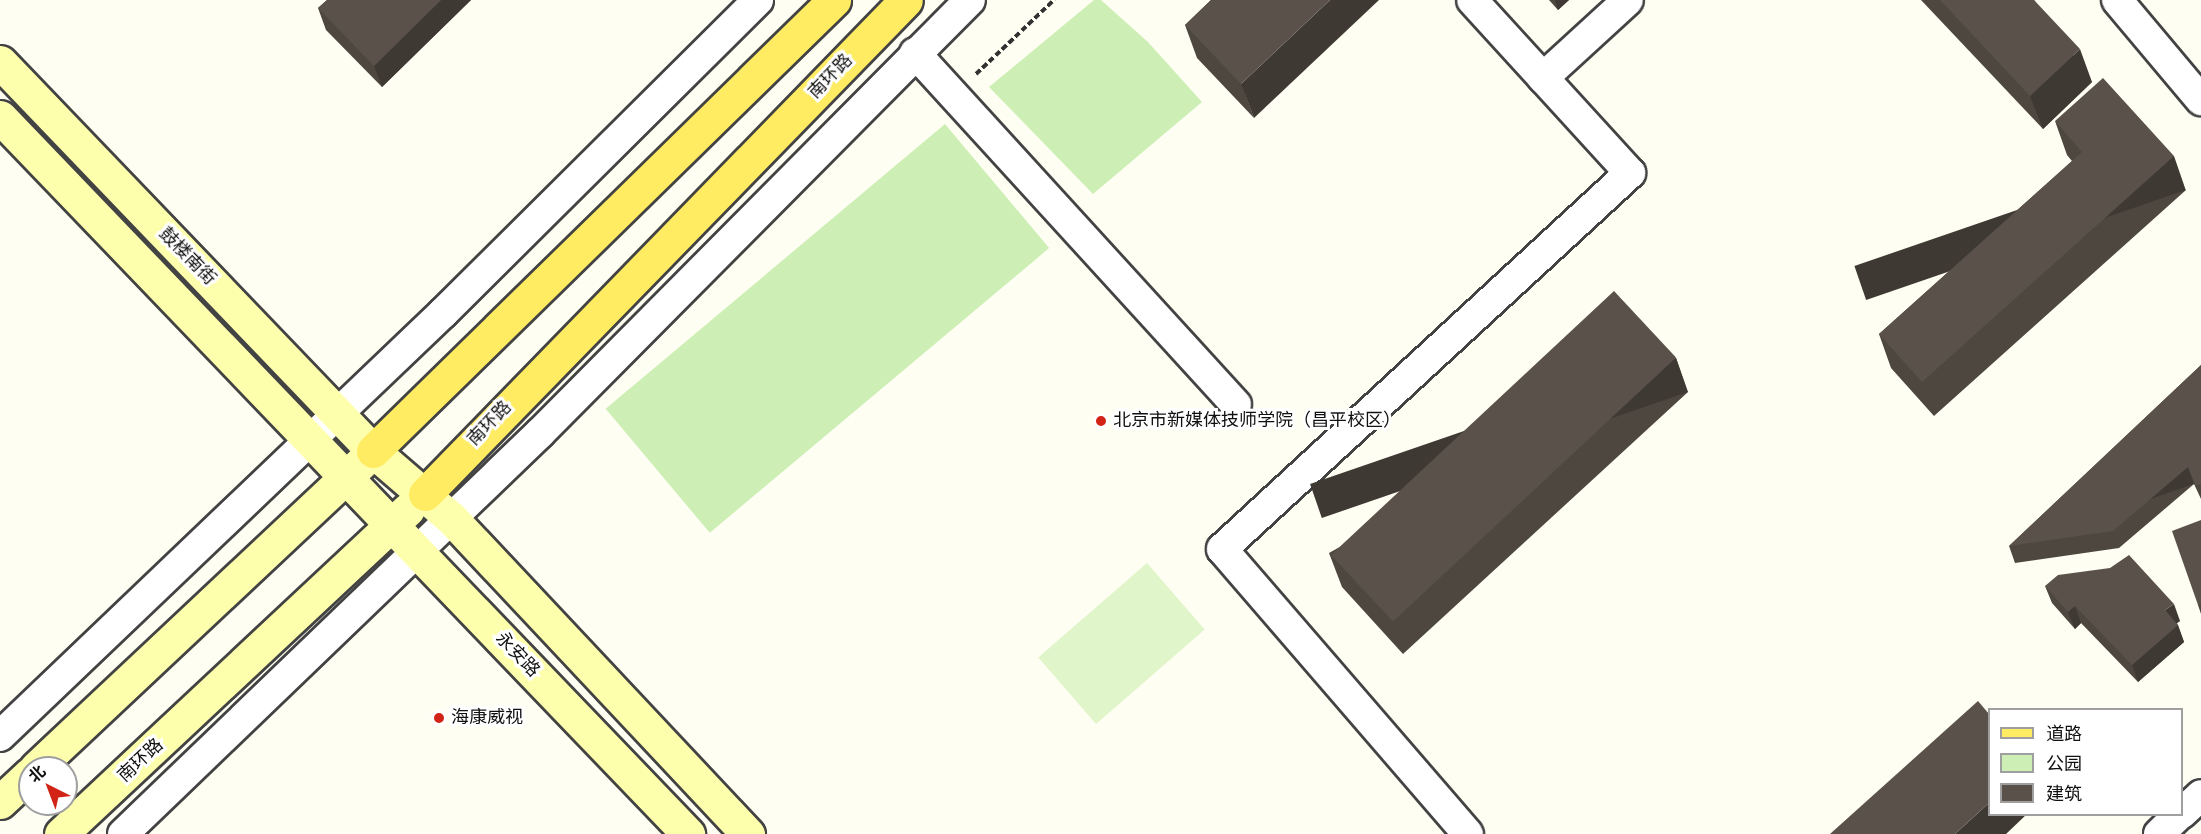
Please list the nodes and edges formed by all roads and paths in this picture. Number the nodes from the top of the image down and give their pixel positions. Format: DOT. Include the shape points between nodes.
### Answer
graph roads {
  1 [pos="758,0"];
  2 [pos="834,0"];
  3 [pos="906,0"];
  4 [pos="970,0"];
  5 [pos="1054,0"];
  6 [pos="1472,0"];
  7 [pos="1628,0"];
  8 [pos="2117,0"];
  9 [pos="915,53"];
  10 [pos="0,62"];
  11 [pos="1543,78"];
  12 [pos="970,80"];
  13 [pos="2201,100"];
  14 [pos="0,117"];
  15 [pos="1236,404"];
  16 [pos="338,414"];
  17 [pos="309,441"];
  18 [pos="373,451"];
  19 [pos="345,479"];
  20 [pos="425,494"];
  21 [pos="452,518"];
  22 [pos="393,524"];
  23 [pos="418,551"];
  24 [pos="0,736"];
  25 [pos="49,756"];
  26 [pos="18,785"];
  27 [pos="2201,795"];
  28 [pos="0,802"];
  29 [pos="2183,812"];
  30 [pos="2179,816"];
  31 [pos="61,834"];
  32 [pos="123,834"];
  33 [pos="688,834"];
  34 [pos="748,834"];
  35 [pos="1468,834"];
  36 [pos="2159,834"];
  1 -- 16 [label="street"];
  2 -- 18 [label="main road"];
  3 -- 20 [label="main road, 南环路"];
  4 -- 9 [label="street"];
  5 -- 12 [label="path"];
  6 -- 11 [label="street"];
  7 -- 11 [label="street"];
  8 -- 13 [label="street"];
  9 -- 15 [label="street"];
  9 -- 21 [label="street"];
  10 -- 16 [label="main road, 鼓楼南街"];
  11 -- 35 [label="street" via="1630,173 1222,549"];
  14 -- 17 [label="main road"];
  16 -- 17 [label="street"];
  16 -- 18 [label="main road, 鼓楼南街"];
  17 -- 19 [label="main road"];
  17 -- 24 [label="street"];
  18 -- 19 [label="main road"];
  18 -- 20 [label="main road, 鼓楼南街"];
  19 -- 22 [label="main road, 永安路"];
  19 -- 25 [label="main road"];
  20 -- 21 [label="main road"];
  20 -- 22 [label="main road, 南环路"];
  21 -- 23 [label="street"];
  21 -- 34 [label="main road"];
  22 -- 23 [label="main road, 永安路"];
  22 -- 31 [label="main road, 南环路"];
  23 -- 32 [label="street"];
  23 -- 33 [label="main road, 永安路"];
  26 -- 28 [label="main road"];
  27 -- 29 [label="street"];
  30 -- 36 [label="street"];
}
